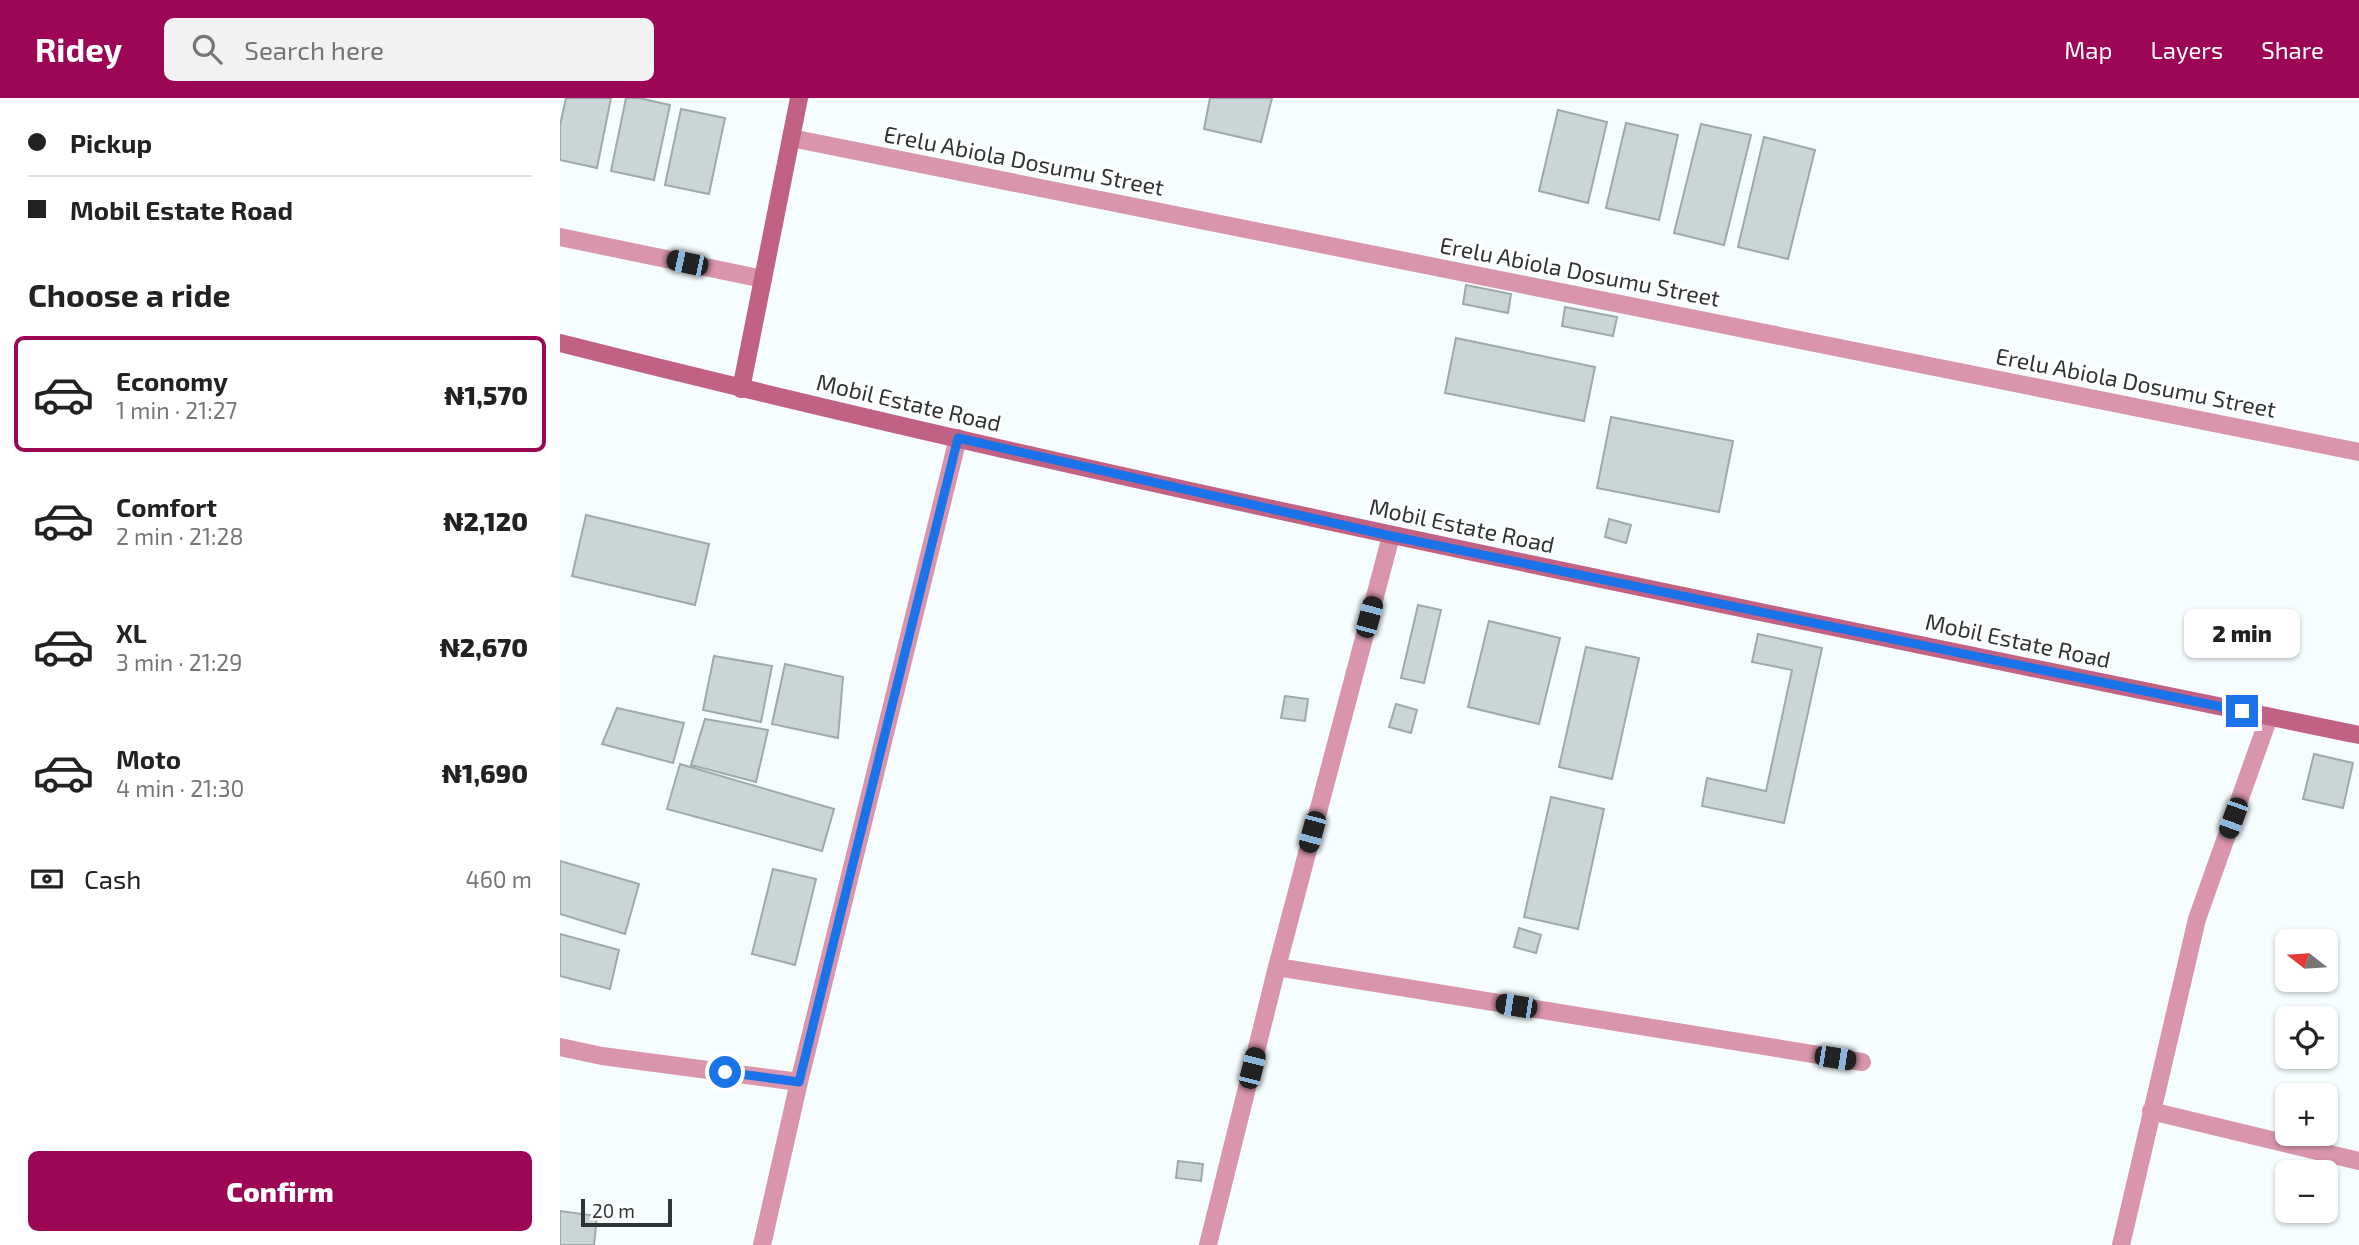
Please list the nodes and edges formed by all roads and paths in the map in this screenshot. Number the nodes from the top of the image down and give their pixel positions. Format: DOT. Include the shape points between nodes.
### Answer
graph roads {
  1 [pos="799,98"];
  2 [pos="791,138"];
  3 [pos="560,237"];
  4 [pos="763,279"];
  5 [pos="560,343"];
  6 [pos="741,389"];
  7 [pos="958,438"];
  8 [pos="2359,452"];
  9 [pos="1391,536"];
  10 [pos="2269,717"];
  11 [pos="2359,735"];
  12 [pos="1277,967"];
  13 [pos="560,1047"];
  14 [pos="1862,1062"];
  15 [pos="799,1082"];
  16 [pos="2151,1111"];
  17 [pos="2359,1161"];
  18 [pos="762,1245"];
  19 [pos="1208,1245"];
  20 [pos="2121,1245"];
  1 -- 2 [label="main road"];
  2 -- 4 [label="main road"];
  2 -- 8 [label="street, Erelu Abiola Dosumu Street"];
  3 -- 4 [label="street"];
  4 -- 6 [label="main road"];
  5 -- 6 [label="main road, Mobil Estate Road"];
  6 -- 7 [label="main road, Mobil Estate Road"];
  7 -- 9 [label="main road, Mobil Estate Road"];
  7 -- 15 [label="street"];
  9 -- 10 [label="main road, Mobil Estate Road"];
  9 -- 12 [label="street"];
  10 -- 11 [label="main road, Mobil Estate Road"];
  10 -- 16 [label="street" via="2197,919"];
  12 -- 14 [label="street"];
  12 -- 19 [label="street"];
  13 -- 15 [label="street"];
  15 -- 18 [label="street"];
  16 -- 17 [label="street"];
  16 -- 20 [label="street"];
}
